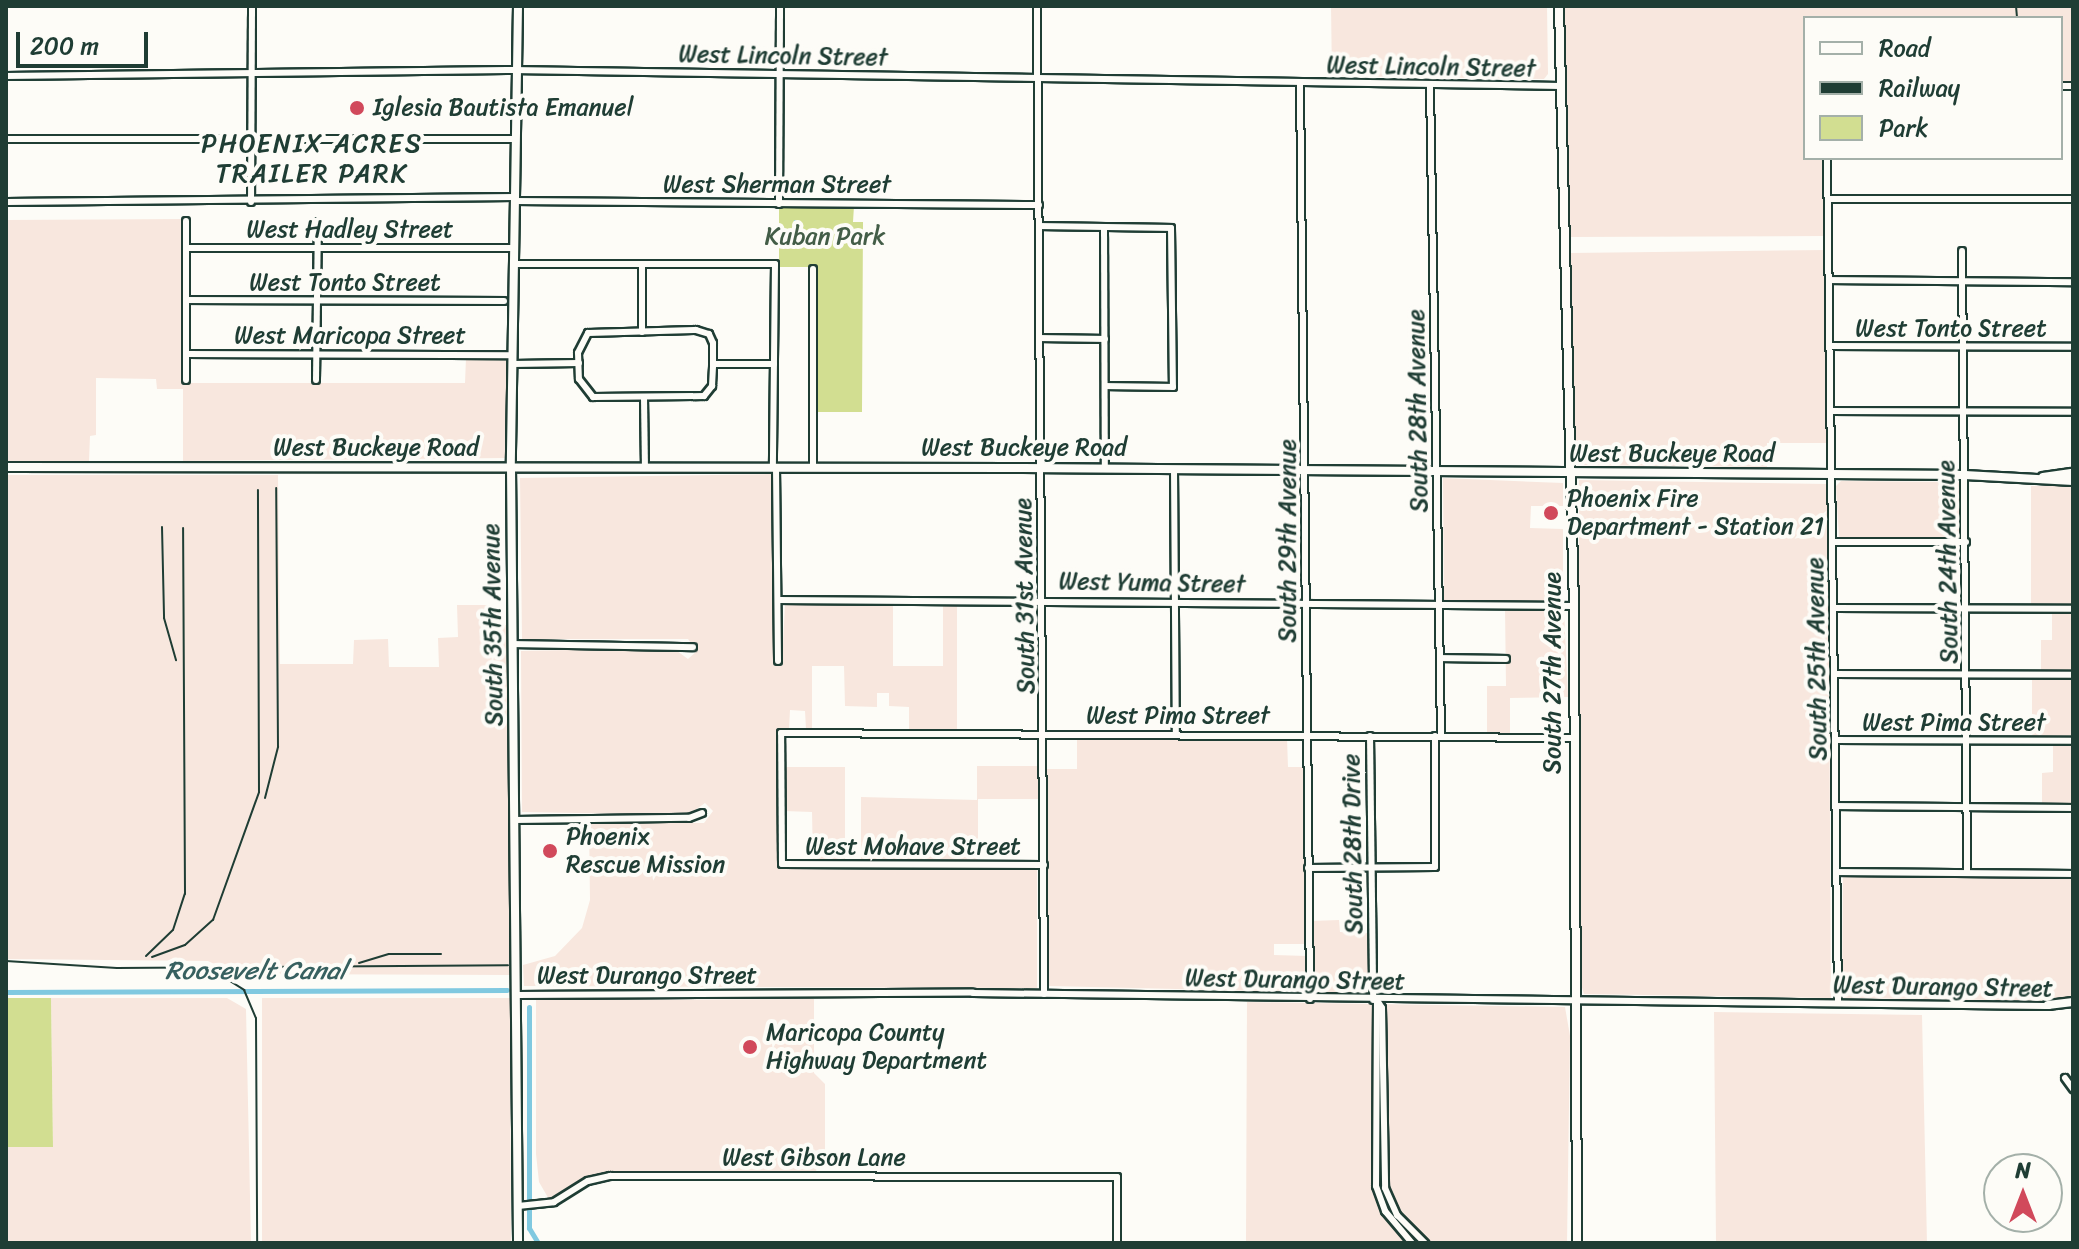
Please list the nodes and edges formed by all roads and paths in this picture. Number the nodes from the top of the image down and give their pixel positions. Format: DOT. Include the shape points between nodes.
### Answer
graph roads {
  1 [pos="252,6"];
  2 [pos="518,6"];
  3 [pos="780,6"];
  4 [pos="1037,6"];
  5 [pos="1559,6"];
  6 [pos="516,72"];
  7 [pos="779,75"];
  8 [pos="6,76"];
  9 [pos="252,76"];
  10 [pos="1038,78"];
  11 [pos="1300,83"];
  12 [pos="1430,85"];
  13 [pos="1560,86"];
  14 [pos="6,139"];
  15 [pos="251,139"];
  16 [pos="516,139"];
  17 [pos="1827,160"];
  18 [pos="515,199"];
  19 [pos="1828,199"];
  20 [pos="2073,199"];
  21 [pos="6,202"];
  22 [pos="251,202"];
  23 [pos="779,204"];
  24 [pos="1039,205"];
  25 [pos="186,221"];
  26 [pos="318,222"];
  27 [pos="1041,226"];
  28 [pos="1104,227"];
  29 [pos="186,248"];
  30 [pos="317,248"];
  31 [pos="515,248"];
  32 [pos="1962,251"];
  33 [pos="514,264"];
  34 [pos="642,265"];
  35 [pos="813,269"];
  36 [pos="1829,280"];
  37 [pos="1963,281"];
  38 [pos="2073,282"];
  39 [pos="187,300"];
  40 [pos="317,301"];
  41 [pos="504,301"];
  42 [pos="642,332"];
  43 [pos="1041,338"];
  44 [pos="1105,339"];
  45 [pos="1830,346"];
  46 [pos="1963,346"];
  47 [pos="2073,347"];
  48 [pos="186,354"];
  49 [pos="316,354"];
  50 [pos="513,359"];
  51 [pos="579,363"];
  52 [pos="713,364"];
  53 [pos="774,364"];
  54 [pos="186,380"];
  55 [pos="316,380"];
  56 [pos="1105,386"];
  57 [pos="644,398"];
  58 [pos="1831,411"];
  59 [pos="1964,412"];
  60 [pos="2073,412"];
  61 [pos="6,467"];
  62 [pos="645,467"];
  63 [pos="511,468"];
  64 [pos="775,468"];
  65 [pos="813,468"];
  66 [pos="1042,468"];
  67 [pos="1105,469"];
  68 [pos="1174,469"];
  69 [pos="1306,470"];
  70 [pos="1438,473"];
  71 [pos="1570,473"];
  72 [pos="2073,473"];
  73 [pos="1832,475"];
  74 [pos="1965,475"];
  75 [pos="2041,478"];
  76 [pos="2073,481"];
  77 [pos="1834,542"];
  78 [pos="1966,542"];
  79 [pos="1042,599"];
  80 [pos="778,600"];
  81 [pos="1175,602"];
  82 [pos="1307,603"];
  83 [pos="1439,604"];
  84 [pos="1574,606"];
  85 [pos="1835,608"];
  86 [pos="1966,609"];
  87 [pos="2073,609"];
  88 [pos="514,644"];
  89 [pos="693,647"];
  90 [pos="1440,658"];
  91 [pos="1506,659"];
  92 [pos="778,661"];
  93 [pos="1835,674"];
  94 [pos="1967,674"];
  95 [pos="2073,675"];
  96 [pos="1042,732"];
  97 [pos="1176,734"];
  98 [pos="1308,735"];
  99 [pos="1370,736"];
  100 [pos="1438,736"];
  101 [pos="1574,738"];
  102 [pos="1836,740"];
  103 [pos="1967,740"];
  104 [pos="2073,741"];
  105 [pos="1836,806"];
  106 [pos="1967,807"];
  107 [pos="2073,808"];
  108 [pos="702,813"];
  109 [pos="515,820"];
  110 [pos="782,864"];
  111 [pos="1044,865"];
  112 [pos="1308,868"];
  113 [pos="1371,868"];
  114 [pos="1837,872"];
  115 [pos="1967,873"];
  116 [pos="2073,874"];
  117 [pos="1044,994"];
  118 [pos="517,995"];
  119 [pos="1310,999"];
  120 [pos="1375,1000"];
  121 [pos="1575,1001"];
  122 [pos="1838,1003"];
  123 [pos="2048,1005"];
  124 [pos="2073,1005"];
  125 [pos="2065,1078"];
  126 [pos="2073,1089"];
  127 [pos="526,1206"];
  128 [pos="518,1243"];
  129 [pos="1117,1243"];
  130 [pos="1412,1243"];
  131 [pos="1424,1243"];
  132 [pos="1577,1243"];
  1 -- 9 [label="street"];
  2 -- 6 [label="main road, South 35th Avenue"];
  3 -- 7 [label="street"];
  4 -- 10 [label="street, South 31st Avenue"];
  5 -- 13 [label="main road, South 27th Avenue"];
  6 -- 7 [label="street, West Lincoln Street"];
  6 -- 9 [label="street, West Lincoln Street"];
  6 -- 16 [label="main road, South 35th Avenue"];
  7 -- 10 [label="street, West Lincoln Street"];
  7 -- 23 [label="street"];
  8 -- 9 [label="street, West Lincoln Street"];
  9 -- 15 [label="street"];
  10 -- 11 [label="street, West Lincoln Street"];
  10 -- 24 [label="street, South 31st Avenue"];
  11 -- 12 [label="street, West Lincoln Street"];
  11 -- 69 [label="street, South 29th Avenue"];
  12 -- 13 [label="street, West Lincoln Street"];
  12 -- 70 [label="street, South 28th Avenue"];
  13 -- 71 [label="main road, South 27th Avenue"];
  14 -- 15 [label="street"];
  15 -- 16 [label="street"];
  15 -- 22 [label="street"];
  16 -- 18 [label="main road, South 35th Avenue"];
  17 -- 19 [label="street, South 25th Avenue"];
  18 -- 22 [label="street, West Sherman Street"];
  18 -- 23 [label="street, West Sherman Street"];
  18 -- 31 [label="main road, South 35th Avenue"];
  19 -- 20 [label="street"];
  19 -- 36 [label="street, South 25th Avenue"];
  21 -- 22 [label="street, West Sherman Street"];
  23 -- 24 [label="street, West Sherman Street"];
  24 -- 27 [label="street, South 31st Avenue"];
  25 -- 29 [label="street"];
  26 -- 30 [label="street"];
  27 -- 28 [label="street"];
  27 -- 43 [label="street, South 31st Avenue"];
  28 -- 44 [label="street"];
  28 -- 56 [label="street" via="1171,228 1173,387"];
  29 -- 30 [label="street, West Hadley Street"];
  29 -- 39 [label="street"];
  30 -- 31 [label="street, West Hadley Street"];
  30 -- 40 [label="street"];
  31 -- 33 [label="main road, South 35th Avenue"];
  32 -- 37 [label="street, South 24th Avenue"];
  33 -- 34 [label="street"];
  33 -- 50 [label="main road, South 35th Avenue"];
  34 -- 42 [label="street"];
  34 -- 53 [label="street" via="775,264"];
  35 -- 65 [label="street"];
  36 -- 37 [label="street"];
  36 -- 45 [label="street, South 25th Avenue"];
  37 -- 38 [label="street"];
  37 -- 46 [label="street, South 24th Avenue"];
  39 -- 40 [label="street, West Tonto Street"];
  39 -- 48 [label="street"];
  40 -- 41 [label="street, West Tonto Street"];
  40 -- 49 [label="street"];
  42 -- 51 [label="street" via="588,333 580,341"];
  42 -- 52 [label="street" via="709,334"];
  43 -- 44 [label="street"];
  43 -- 66 [label="street, South 31st Avenue"];
  44 -- 56 [label="street"];
  45 -- 46 [label="street, West Tonto Street"];
  45 -- 58 [label="street, South 25th Avenue"];
  46 -- 47 [label="street, West Tonto Street"];
  46 -- 59 [label="street, South 24th Avenue"];
  48 -- 49 [label="street, West Maricopa Street"];
  48 -- 54 [label="street"];
  49 -- 50 [label="street, West Maricopa Street"];
  49 -- 55 [label="street"];
  50 -- 51 [label="street, West Maricopa Street"];
  50 -- 63 [label="main road, South 35th Avenue"];
  51 -- 57 [label="street" via="585,393"];
  52 -- 53 [label="street"];
  52 -- 57 [label="street" via="712,386 704,396"];
  53 -- 64 [label="street"];
  56 -- 67 [label="street"];
  57 -- 62 [label="street"];
  58 -- 59 [label="street"];
  58 -- 73 [label="street, South 25th Avenue"];
  59 -- 60 [label="street"];
  59 -- 74 [label="street, South 24th Avenue"];
  61 -- 63 [label="main road, West Buckeye Road"];
  62 -- 63 [label="main road, West Buckeye Road"];
  62 -- 64 [label="main road, West Buckeye Road"];
  63 -- 88 [label="main road, South 35th Avenue"];
  64 -- 65 [label="main road, West Buckeye Road"];
  64 -- 80 [label="street"];
  65 -- 66 [label="main road, West Buckeye Road"];
  66 -- 67 [label="main road, West Buckeye Road"];
  66 -- 79 [label="street, South 31st Avenue"];
  67 -- 68 [label="main road, West Buckeye Road"];
  68 -- 69 [label="main road, West Buckeye Road"];
  68 -- 81 [label="street"];
  69 -- 70 [label="main road, West Buckeye Road"];
  69 -- 82 [label="street, South 29th Avenue"];
  70 -- 71 [label="main road, West Buckeye Road"];
  70 -- 83 [label="street, South 28th Avenue"];
  71 -- 73 [label="main road, West Buckeye Road"];
  71 -- 84 [label="main road, South 27th Avenue"];
  72 -- 75 [label="main road, West Buckeye Road"];
  73 -- 74 [label="main road, West Buckeye Road"];
  73 -- 77 [label="street, South 25th Avenue"];
  74 -- 75 [label="main road, West Buckeye Road"];
  74 -- 78 [label="street, South 24th Avenue"];
  75 -- 76 [label="main road, West Buckeye Road"];
  77 -- 78 [label="street"];
  77 -- 85 [label="street, South 25th Avenue"];
  78 -- 86 [label="street, South 24th Avenue"];
  79 -- 80 [label="street, West Yuma Street"];
  79 -- 81 [label="street, West Yuma Street"];
  79 -- 96 [label="street, South 31st Avenue"];
  80 -- 92 [label="street"];
  81 -- 82 [label="street, West Yuma Street"];
  81 -- 97 [label="street"];
  82 -- 83 [label="street, West Yuma Street"];
  82 -- 98 [label="street, South 29th Avenue"];
  83 -- 84 [label="street, West Yuma Street"];
  83 -- 90 [label="street, South 28th Avenue"];
  84 -- 101 [label="main road, South 27th Avenue"];
  85 -- 86 [label="street"];
  85 -- 93 [label="street, South 25th Avenue"];
  86 -- 87 [label="street"];
  86 -- 94 [label="street, South 24th Avenue"];
  88 -- 89 [label="street"];
  88 -- 109 [label="main road, South 35th Avenue"];
  90 -- 91 [label="street"];
  90 -- 100 [label="street, South 28th Avenue"];
  93 -- 94 [label="street"];
  93 -- 102 [label="street, South 25th Avenue"];
  94 -- 95 [label="street"];
  94 -- 103 [label="street, South 24th Avenue"];
  96 -- 97 [label="street, West Pima Street"];
  96 -- 110 [label="street, West Pima Street" via="781,733"];
  96 -- 111 [label="street, South 31st Avenue"];
  97 -- 98 [label="street, West Pima Street"];
  98 -- 99 [label="street, West Pima Street"];
  98 -- 112 [label="street, South 29th Avenue"];
  99 -- 100 [label="street, West Pima Street"];
  99 -- 113 [label="street, South 28th Drive"];
  100 -- 101 [label="street, West Pima Street"];
  100 -- 113 [label="street, South 28th Avenue" via="1435,867"];
  101 -- 121 [label="main road, South 27th Avenue"];
  102 -- 103 [label="street, West Pima Street"];
  102 -- 105 [label="street, South 25th Avenue"];
  103 -- 104 [label="street, West Pima Street"];
  103 -- 106 [label="street, South 24th Avenue"];
  105 -- 106 [label="street"];
  105 -- 114 [label="street, South 25th Avenue"];
  106 -- 107 [label="street"];
  106 -- 115 [label="street, South 24th Avenue"];
  108 -- 109 [label="street" via="689,818"];
  109 -- 118 [label="main road, South 35th Avenue"];
  110 -- 111 [label="street, West Mohave Street"];
  111 -- 117 [label="street, South 31st Avenue"];
  112 -- 113 [label="street"];
  112 -- 119 [label="street, South 29th Avenue"];
  113 -- 120 [label="street, South 28th Drive"];
  114 -- 115 [label="street"];
  114 -- 122 [label="street, South 25th Avenue"];
  115 -- 116 [label="street"];
  117 -- 118 [label="street, West Durango Street"];
  117 -- 119 [label="street, West Durango Street"];
  118 -- 127 [label="main road, South 35th Avenue"];
  119 -- 120 [label="street, West Durango Street"];
  120 -- 121 [label="street, West Durango Street"];
  120 -- 130 [label="street" via="1376,1186 1385,1211"];
  120 -- 131 [label="street" via="1382,1008 1385,1187 1397,1215"];
  121 -- 122 [label="street, West Durango Street"];
  121 -- 132 [label="main road, South 27th Avenue"];
  122 -- 123 [label="street, West Durango Street"];
  123 -- 124 [label="main road"];
  125 -- 126 [label="street"];
  127 -- 128 [label="main road, South 35th Avenue"];
  127 -- 129 [label="street, West Gibson Lane" via="610,1176 1117,1177"];
}
